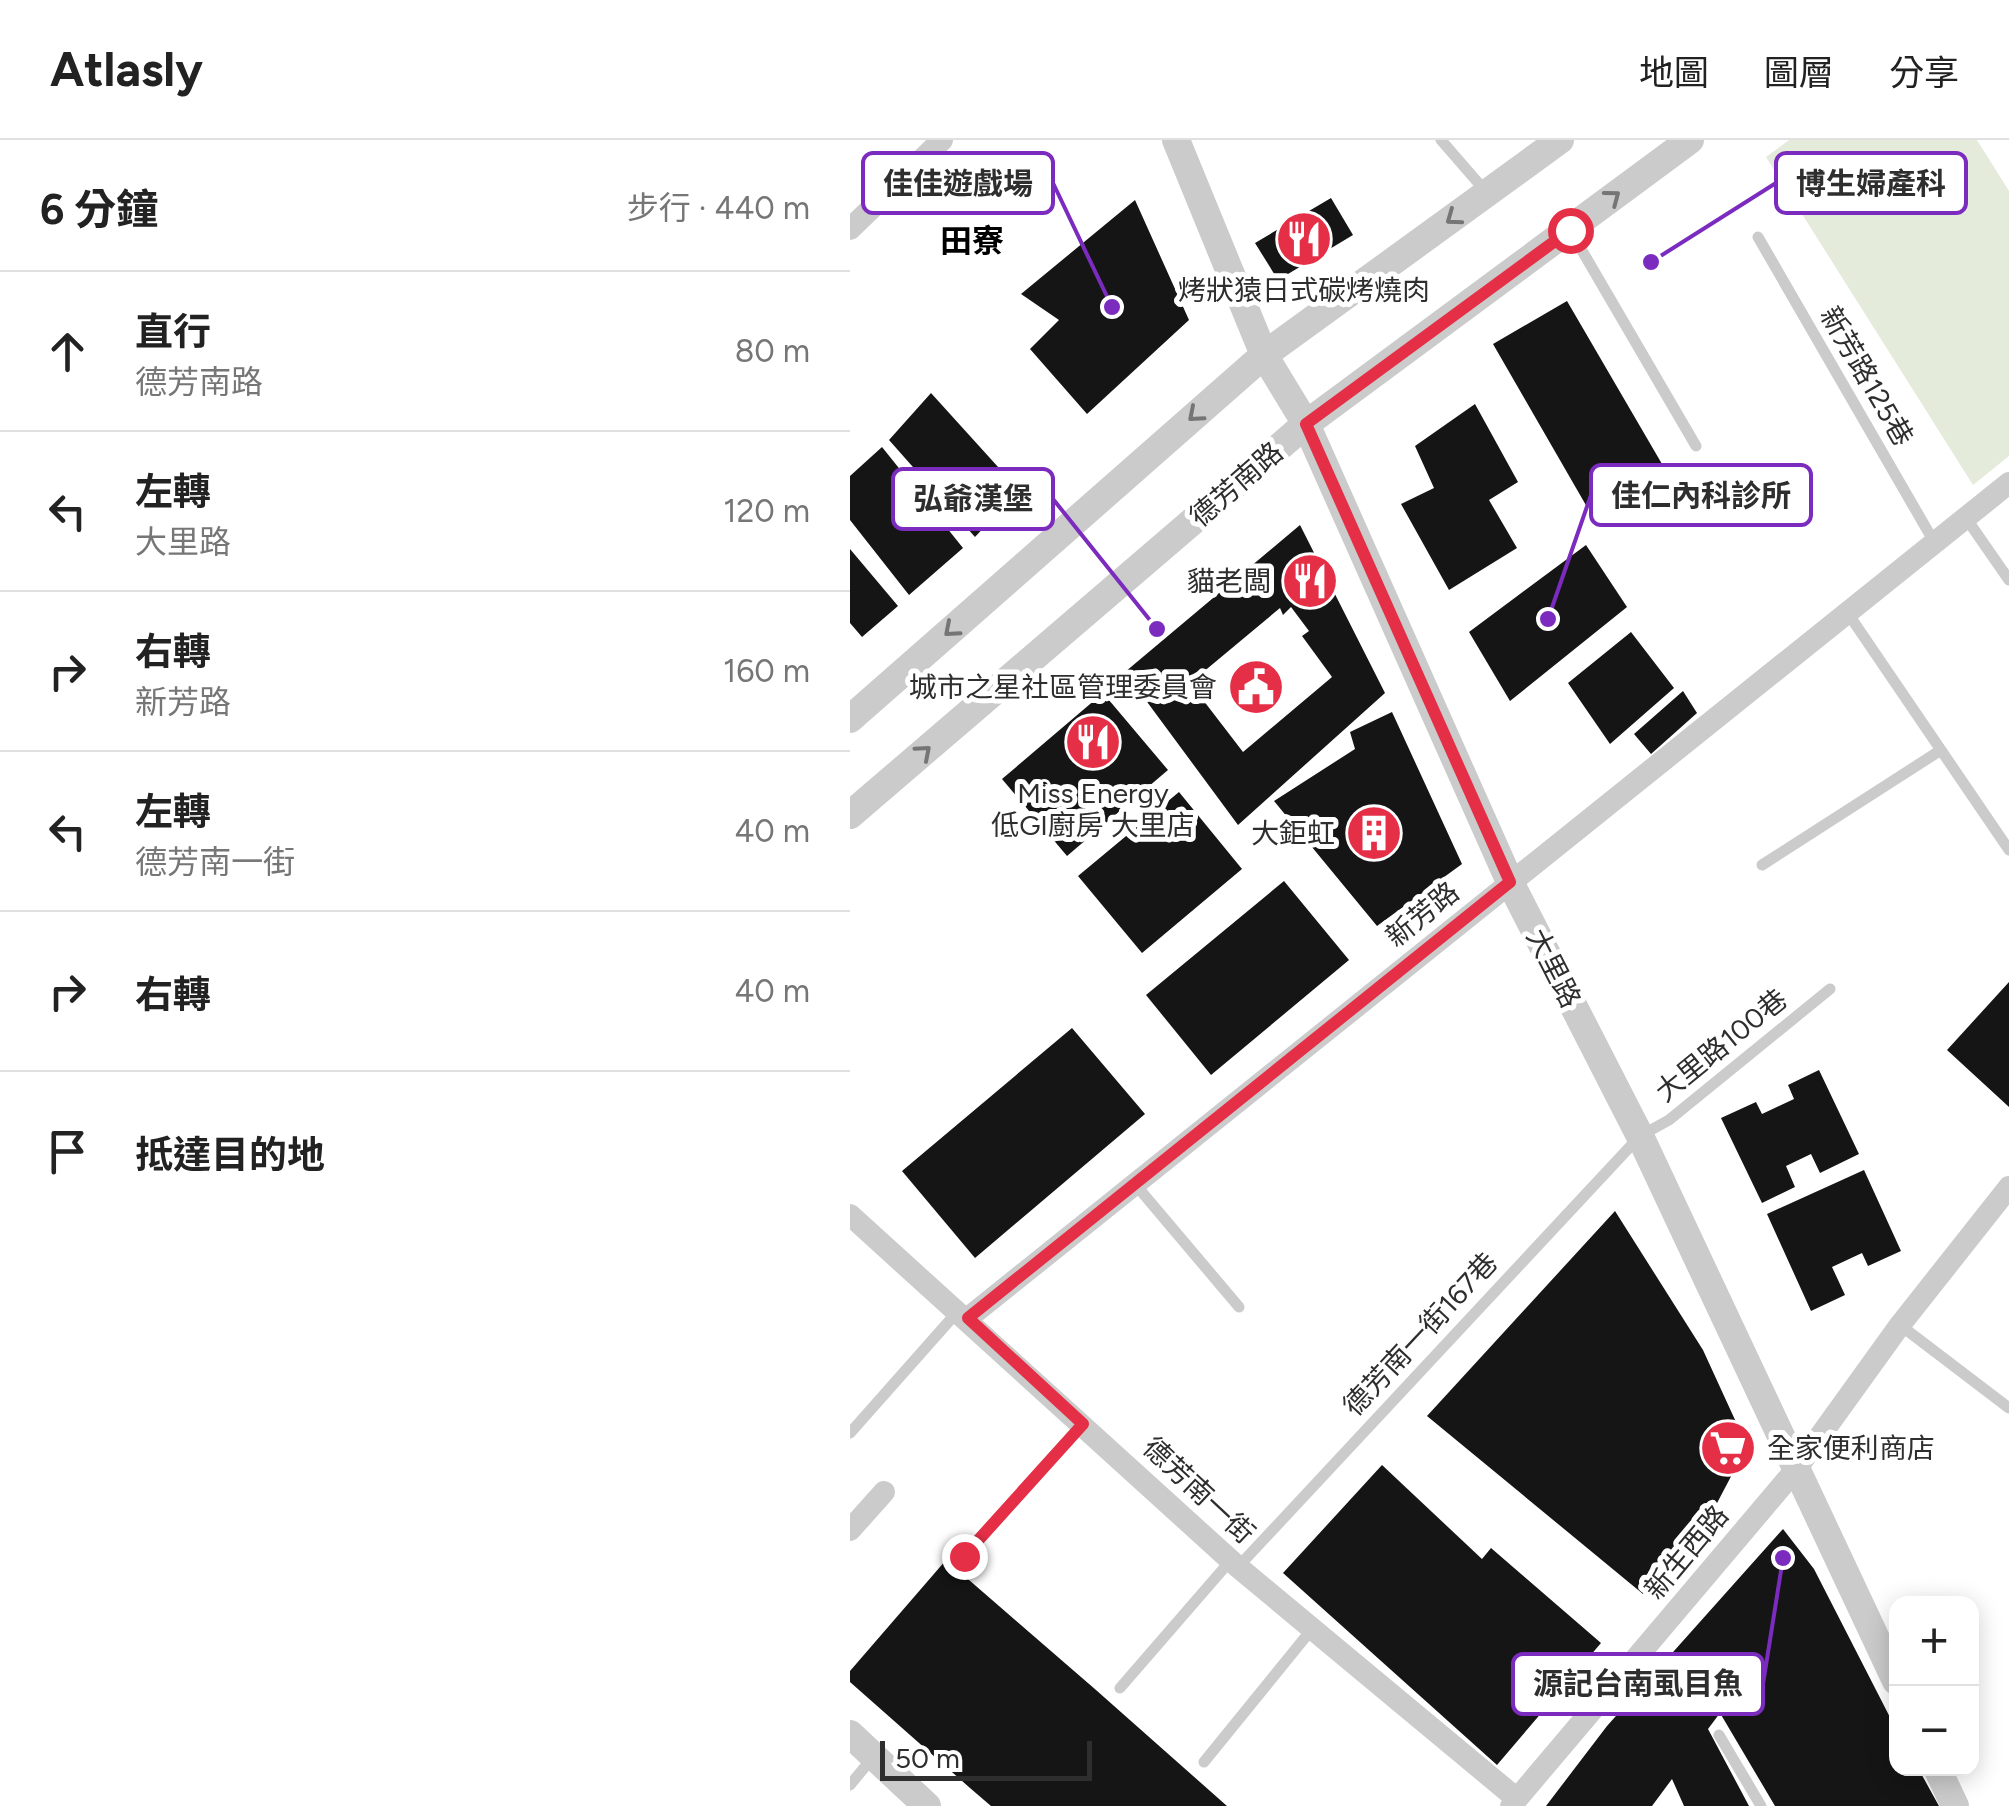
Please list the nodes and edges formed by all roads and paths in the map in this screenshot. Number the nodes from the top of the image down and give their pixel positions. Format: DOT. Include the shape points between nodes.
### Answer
graph roads {
  1 [pos="942,140"];
  2 [pos="1176,140"];
  3 [pos="1441,140"];
  4 [pos="1560,140"];
  5 [pos="1690,140"];
  6 [pos="1487,193"];
  7 [pos="850,229"];
  8 [pos="1570,230"];
  9 [pos="1758,237"];
  10 [pos="1264,355"];
  11 [pos="1306,424"];
  12 [pos="1696,446"];
  13 [pos="2009,483"];
  14 [pos="1966,518"];
  15 [pos="1933,540"];
  16 [pos="2009,580"];
  17 [pos="1847,612"];
  18 [pos="850,719"];
  19 [pos="1941,750"];
  20 [pos="850,815"];
  21 [pos="2009,850"];
  22 [pos="1762,865"];
  23 [pos="1510,882"];
  24 [pos="1830,989"];
  25 [pos="1640,1136"];
  26 [pos="1135,1184"];
  27 [pos="2009,1187"];
  28 [pos="850,1215"];
  29 [pos="1238,1306"];
  30 [pos="964,1314"];
  31 [pos="1900,1325"];
  32 [pos="2009,1408"];
  33 [pos="1083,1424"];
  34 [pos="850,1433"];
  35 [pos="1797,1468"];
  36 [pos="884,1492"];
  37 [pos="850,1530"];
  38 [pos="964,1556"];
  39 [pos="1234,1564"];
  40 [pos="1312,1629"];
  41 [pos="1889,1666"];
  42 [pos="1120,1688"];
  43 [pos="850,1734"];
  44 [pos="1719,1735"];
  45 [pos="874,1756"];
  46 [pos="1204,1762"];
  47 [pos="1942,1776"];
  48 [pos="850,1785"];
  49 [pos="1514,1802"];
  50 [pos="927,1806"];
  51 [pos="1761,1806"];
  52 [pos="1955,1806"];
  1 -- 7 [label="street"];
  2 -- 10 [label="street, 大里路"];
  3 -- 6 [label="lane"];
  4 -- 6 [label="street"];
  8 -- 5 [label="street, 德芳南路, one-way"];
  6 -- 10 [label="street, one-way"];
  8 -- 11 [label="street, 德芳南路"];
  8 -- 12 [label="lane"];
  9 -- 15 [label="lane, 新芳路125巷"];
  10 -- 11 [label="street, 大里路"];
  10 -- 18 [label="street, one-way"];
  20 -- 11 [label="street, 德芳南路, one-way"];
  11 -- 23 [label="street, 大里路"];
  13 -- 14 [label="street, 新芳路"];
  14 -- 15 [label="street, 新芳路"];
  14 -- 16 [label="lane"];
  15 -- 17 [label="street, 新芳路"];
  17 -- 19 [label="lane"];
  17 -- 23 [label="street, 新芳路"];
  19 -- 21 [label="lane"];
  19 -- 22 [label="lane"];
  23 -- 25 [label="street, 大里路"];
  23 -- 26 [label="street, 新芳路"];
  24 -- 25 [label="lane, 大里路100巷"];
  25 -- 35 [label="street, 大里路"];
  25 -- 39 [label="lane, 德芳南一街167巷"];
  26 -- 29 [label="lane"];
  26 -- 30 [label="street, 新芳路"];
  27 -- 31 [label="street, 新生西路"];
  28 -- 30 [label="street, 德芳南一街"];
  30 -- 33 [label="street, 德芳南一街"];
  30 -- 34 [label="lane"];
  31 -- 32 [label="lane"];
  31 -- 35 [label="street, 新生西路"];
  33 -- 38 [label="lane"];
  33 -- 39 [label="street, 德芳南一街"];
  35 -- 41 [label="street, 大里路"];
  35 -- 49 [label="street, 新生西路"];
  36 -- 37 [label="street"];
  39 -- 40 [label="street, 德芳南一街"];
  39 -- 42 [label="lane, 德芳南一街167巷"];
  40 -- 46 [label="lane"];
  40 -- 49 [label="street, 德芳南一街"];
  43 -- 45 [label="street"];
  44 -- 51 [label="lane"];
  45 -- 48 [label="lane"];
  45 -- 50 [label="street"];
  47 -- 52 [label="street"];
}
